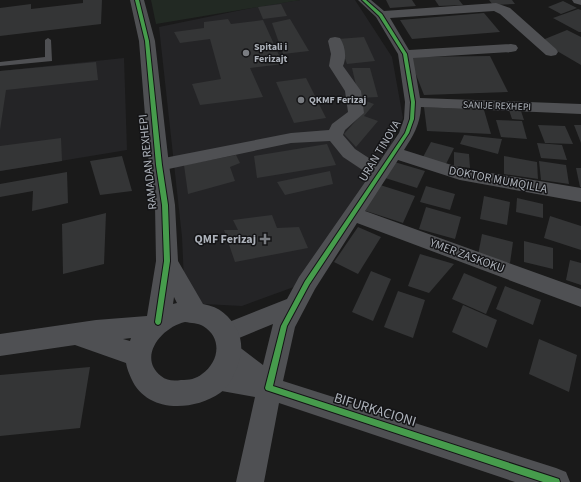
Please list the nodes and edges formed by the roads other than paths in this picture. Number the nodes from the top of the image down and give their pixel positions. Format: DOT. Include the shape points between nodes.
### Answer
graph roads {
  1 [pos="137,0"];
  2 [pos="364,0"];
  3 [pos="578,0"];
  4 [pos="581,2"];
  5 [pos="381,15"];
  6 [pos="48,40"];
  7 [pos="335,41"];
  8 [pos="511,48"];
  9 [pos="551,52"];
  10 [pos="405,54"];
  11 [pos="0,64"];
  12 [pos="413,102"];
  13 [pos="581,109"];
  14 [pos="335,135"];
  15 [pos="393,153"];
  16 [pos="159,166"];
  17 [pos="381,173"];
  18 [pos="581,195"];
  19 [pos="353,214"];
  20 [pos="167,262"];
  21 [pos="581,298"];
  22 [pos="294,306"];
  23 [pos="194,312"];
  24 [pos="156,324"];
  25 [pos="76,334"];
  26 [pos="229,343"];
  27 [pos="0,345"];
  28 [pos="138,356"];
  29 [pos="216,380"];
  30 [pos="269,388"];
  31 [pos="250,482"];
  32 [pos="556,482"];
  1 -- 16 [label="street, RAMADAN REXHEPI" via="147,41"];
  2 -- 5 [label="street, URAN TINOVA"];
  3 -- 4 [label="street"];
  5 -- 9 [label="street" via="496,7 505,11"];
  5 -- 10 [label="street, URAN TINOVA"];
  6 -- 11 [label="lane" via="48,59"];
  7 -- 14 [label="street" via="339,51 336,66 353,91 356,113 338,128"];
  8 -- 10 [label="street"];
  10 -- 12 [label="street, URAN TINOVA"];
  12 -- 13 [label="street, SANIJE REXHEPI"];
  12 -- 15 [label="street, URAN TINOVA" via="412,119 407,133"];
  14 -- 16 [label="street" via="291,138"];
  14 -- 17 [label="street" via="340,145 356,160"];
  15 -- 17 [label="street, URAN TINOVA"];
  15 -- 18 [label="street, DOKTOR MUMQILLA" via="460,174"];
  16 -- 20 [label="street, RAMADAN REXHEPI" via="165,205"];
  17 -- 19 [label="street, URAN TINOVA"];
  19 -- 21 [label="street, YMER ZASKOKU"];
  19 -- 22 [label="street, URAN TINOVA" via="306,283"];
  20 -- 23 [label="street, RAMADAN REXHEPI"];
  20 -- 24 [label="street, RAMADAN REXHEPI"];
  22 -- 26 [label="street"];
  22 -- 30 [label="street" via="284,326"];
  23 -- 24 [label="street" via="175,314"];
  23 -- 26 [label="street" via="210,316 223,326"];
  24 -- 25 [label="street" via="107,328"];
  24 -- 28 [label="street, RAMADAN REXHEPI" via="143,340"];
  25 -- 27 [label="street"];
  25 -- 28 [label="street"];
  26 -- 29 [label="street" via="225,367"];
  26 -- 30 [label="street"];
  28 -- 29 [label="street" via="142,374 155,388 164,392 186,394"];
  29 -- 30 [label="street, BIFURKACIONI"];
  30 -- 31 [label="street"];
  30 -- 32 [label="street, BIFURKACIONI"];
}
